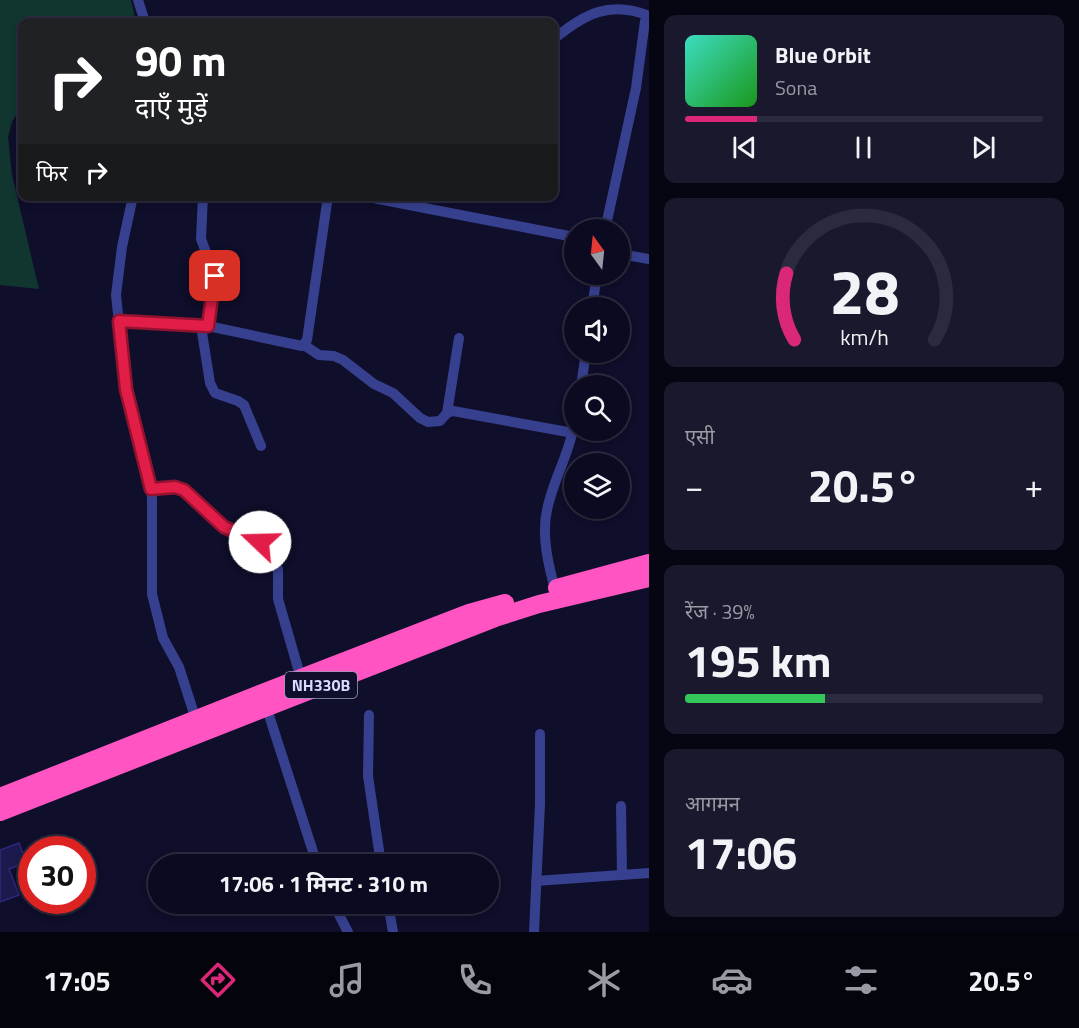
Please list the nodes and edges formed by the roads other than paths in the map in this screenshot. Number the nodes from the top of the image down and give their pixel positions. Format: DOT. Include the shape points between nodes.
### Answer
graph roads {
  1 [pos="138,0"];
  2 [pos="648,17"];
  3 [pos="144,18"];
  4 [pos="558,36"];
  5 [pos="132,201"];
  6 [pos="203,201"];
  7 [pos="327,201"];
  8 [pos="395,201"];
  9 [pos="607,219"];
  10 [pos="564,235"];
  11 [pos="630,256"];
  12 [pos="648,259"];
  13 [pos="119,321"];
  14 [pos="205,326"];
  15 [pos="459,338"];
  16 [pos="304,345"];
  17 [pos="447,413"];
  18 [pos="564,428"];
  19 [pos="571,441"];
  20 [pos="261,446"];
  21 [pos="151,489"];
  22 [pos="260,542"];
  23 [pos="648,563"];
  24 [pos="278,569"];
  25 [pos="648,578"];
  26 [pos="556,594"];
  27 [pos="303,684"];
  28 [pos="266,706"];
  29 [pos="369,715"];
  30 [pos="198,725"];
  31 [pos="540,734"];
  32 [pos="0,797"];
  33 [pos="621,806"];
  34 [pos="0,812"];
  35 [pos="314,854"];
  36 [pos="380,854"];
  37 [pos="648,873"];
  38 [pos="622,875"];
  39 [pos="536,881"];
  40 [pos="339,914"];
  41 [pos="390,914"];
  42 [pos="348,932"];
  43 [pos="393,932"];
  44 [pos="534,932"];
  1 -- 3 [label="street"];
  2 -- 4 [label="street" via="629,6 605,4"];
  2 -- 9 [label="street"];
  5 -- 13 [label="street" via="116,295"];
  6 -- 14 [label="street" via="201,239 215,276"];
  7 -- 16 [label="street"];
  8 -- 10 [label="street"];
  11 -- 12 [label="street"];
  13 -- 14 [label="street"];
  13 -- 21 [label="street" via="126,389"];
  14 -- 16 [label="street"];
  14 -- 20 [label="street" via="210,383 215,393 244,405"];
  15 -- 17 [label="street"];
  16 -- 17 [label="street" via="319,355 343,360 428,422 440,422"];
  17 -- 18 [label="street"];
  19 -- 26 [label="street" via="546,511 546,544"];
  21 -- 22 [label="street" via="184,490 224,527"];
  21 -- 30 [label="street" via="152,594 163,638 179,667"];
  23 -- 26 [label="highway, NH330B"];
  24 -- 27 [label="street" via="278,599"];
  25 -- 26 [label="highway, NH330B"];
  26 -- 27 [label="highway, NH330B" via="469,613"];
  27 -- 28 [label="highway, NH330B"];
  27 -- 30 [label="highway, NH330B"];
  28 -- 30 [label="highway, NH330B"];
  28 -- 35 [label="street"];
  29 -- 36 [label="street" via="368,776"];
  30 -- 32 [label="highway, NH330B"];
  30 -- 34 [label="highway, NH330B"];
  31 -- 39 [label="street"];
  33 -- 38 [label="street"];
  37 -- 38 [label="street"];
  38 -- 39 [label="street"];
  39 -- 44 [label="street"];
  40 -- 42 [label="street"];
  41 -- 43 [label="street"];
}
